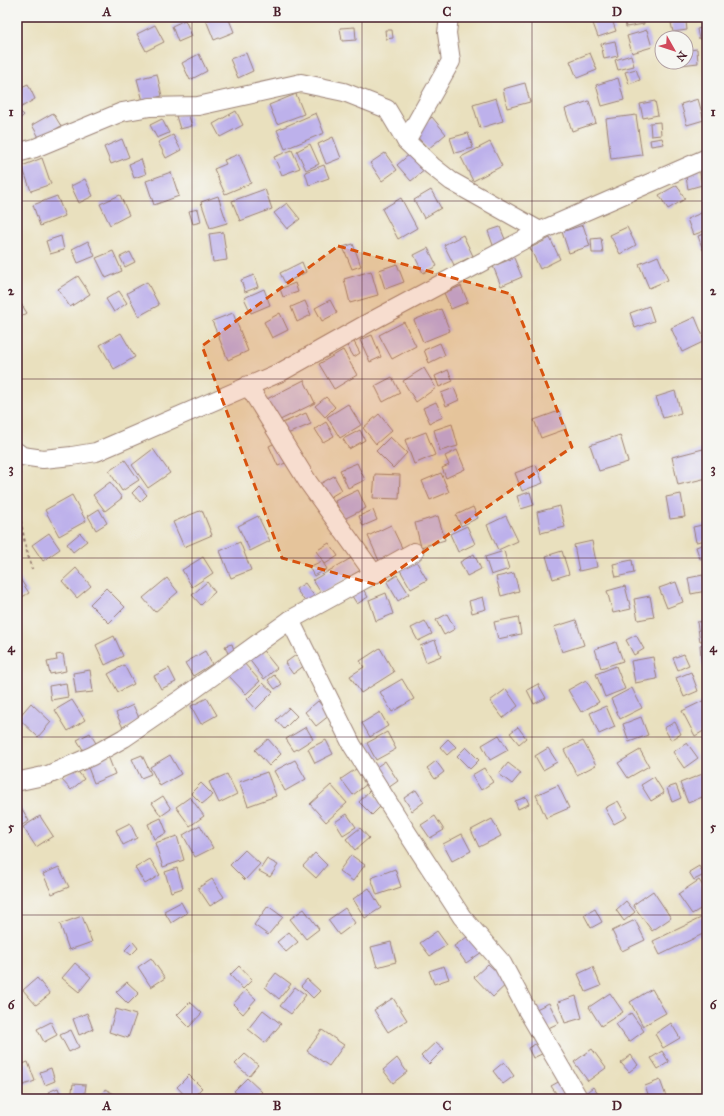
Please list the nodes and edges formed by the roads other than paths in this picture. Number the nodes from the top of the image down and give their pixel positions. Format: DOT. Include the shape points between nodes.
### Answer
graph roads {
  1 [pos="449,17"];
  2 [pos="406,141"];
  3 [pos="17,153"];
  4 [pos="707,158"];
  5 [pos="540,231"];
  6 [pos="248,385"];
  7 [pos="20,454"];
  8 [pos="414,552"];
  9 [pos="374,574"];
  10 [pos="290,620"];
  11 [pos="17,780"];
  12 [pos="579,1099"];
  1 -- 2 [label="street" via="447,33 451,61"];
  2 -- 3 [label="street" via="387,109 344,92 300,83 198,106 150,107 122,112"];
  2 -- 5 [label="street" via="451,181"];
  4 -- 5 [label="street"];
  5 -- 6 [label="street" via="281,372"];
  6 -- 7 [label="street" via="96,452 43,458"];
  6 -- 9 [label="street" via="308,482"];
  8 -- 9 [label="street"];
  9 -- 10 [label="street"];
  10 -- 11 [label="street" via="124,738 92,756 48,775"];
  10 -- 12 [label="street" via="352,745 462,918 502,963"];
}
